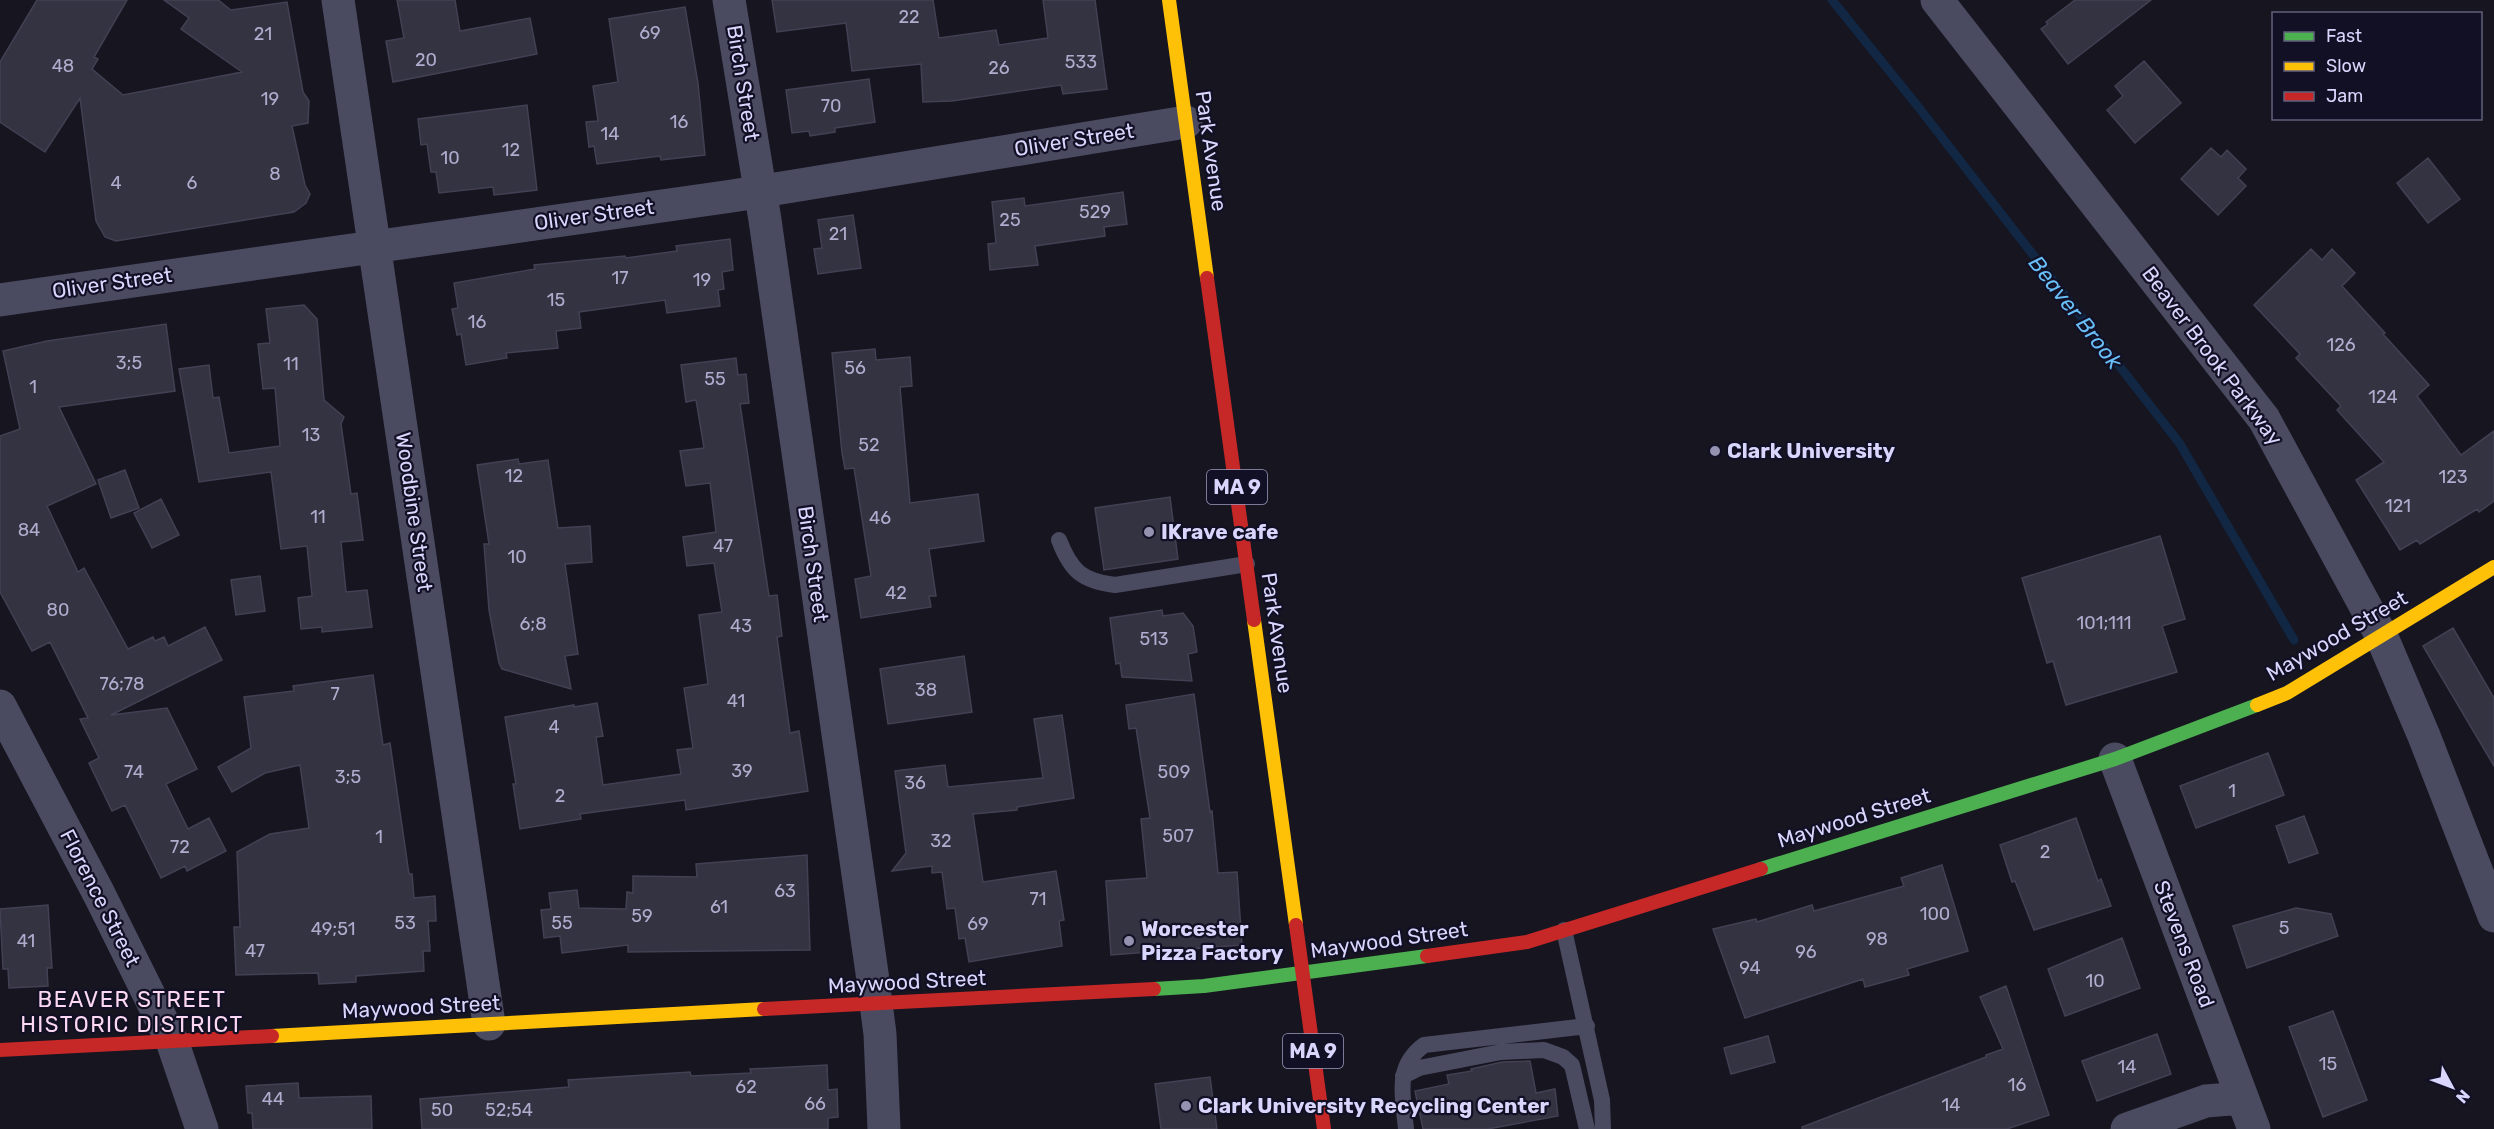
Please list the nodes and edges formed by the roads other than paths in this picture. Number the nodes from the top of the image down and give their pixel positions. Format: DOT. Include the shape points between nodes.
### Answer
graph roads {
  1 [pos="338,0"];
  2 [pos="729,0"];
  3 [pos="1168,0"];
  4 [pos="1937,0"];
  5 [pos="1186,123"];
  6 [pos="761,191"];
  7 [pos="374,245"];
  8 [pos="0,300"];
  9 [pos="1059,540"];
  10 [pos="1247,564"];
  11 [pos="2494,567"];
  12 [pos="2381,635"];
  13 [pos="0,706"];
  14 [pos="2115,759"];
  15 [pos="2494,916"];
  16 [pos="1564,930"];
  17 [pos="1302,974"];
  18 [pos="875,1004"];
  19 [pos="489,1024"];
  20 [pos="1587,1026"];
  21 [pos="172,1041"];
  22 [pos="0,1050"];
  23 [pos="1403,1076"];
  24 [pos="2242,1098"];
  25 [pos="202,1129"];
  26 [pos="884,1129"];
  27 [pos="1324,1129"];
  28 [pos="1406,1129"];
  29 [pos="1587,1129"];
  30 [pos="1603,1129"];
  31 [pos="2127,1129"];
  32 [pos="2254,1129"];
  1 -- 7 [label="street, Woodbine Street"];
  2 -- 6 [label="street, Birch Street"];
  3 -- 5 [label="main road, Park Avenue / MA 9"];
  4 -- 12 [label="street, Beaver Brook Parkway" via="2264,419"];
  5 -- 6 [label="street, Oliver Street"];
  5 -- 10 [label="main road, Park Avenue / MA 9"];
  6 -- 7 [label="street, Oliver Street"];
  6 -- 18 [label="street, Birch Street"];
  7 -- 8 [label="street, Oliver Street"];
  7 -- 19 [label="street, Woodbine Street"];
  9 -- 10 [label="lane" via="1078,573 1094,583 1115,585"];
  10 -- 17 [label="main road, Park Avenue / MA 9"];
  11 -- 12 [label="main road, Maywood Street"];
  12 -- 14 [label="main road, Maywood Street" via="2287,693"];
  12 -- 15 [label="street, Beaver Brook Parkway"];
  13 -- 21 [label="street, Florence Street"];
  14 -- 16 [label="main road, Maywood Street"];
  14 -- 24 [label="street, Stevens Road"];
  16 -- 17 [label="main road, Maywood Street" via="1527,942"];
  16 -- 20 [label="lane"];
  17 -- 18 [label="main road, Maywood Street" via="1204,986"];
  17 -- 27 [label="main road, Park Avenue / MA 9"];
  18 -- 19 [label="main road, Maywood Street"];
  18 -- 26 [label="street, Birch Street"];
  19 -- 21 [label="main road, Maywood Street"];
  20 -- 23 [label="lane" via="1424,1045 1410,1055"];
  20 -- 30 [label="lane" via="1602,1100"];
  21 -- 22 [label="main road, Maywood Street"];
  21 -- 25 [label="street, Florence Street"];
  23 -- 28 [label="lane"];
  23 -- 29 [label="lane" via="1419,1068 1501,1052 1544,1050 1572,1065"];
  24 -- 31 [label="street" via="2206,1101"];
  24 -- 32 [label="street, Stevens Road"];
}
